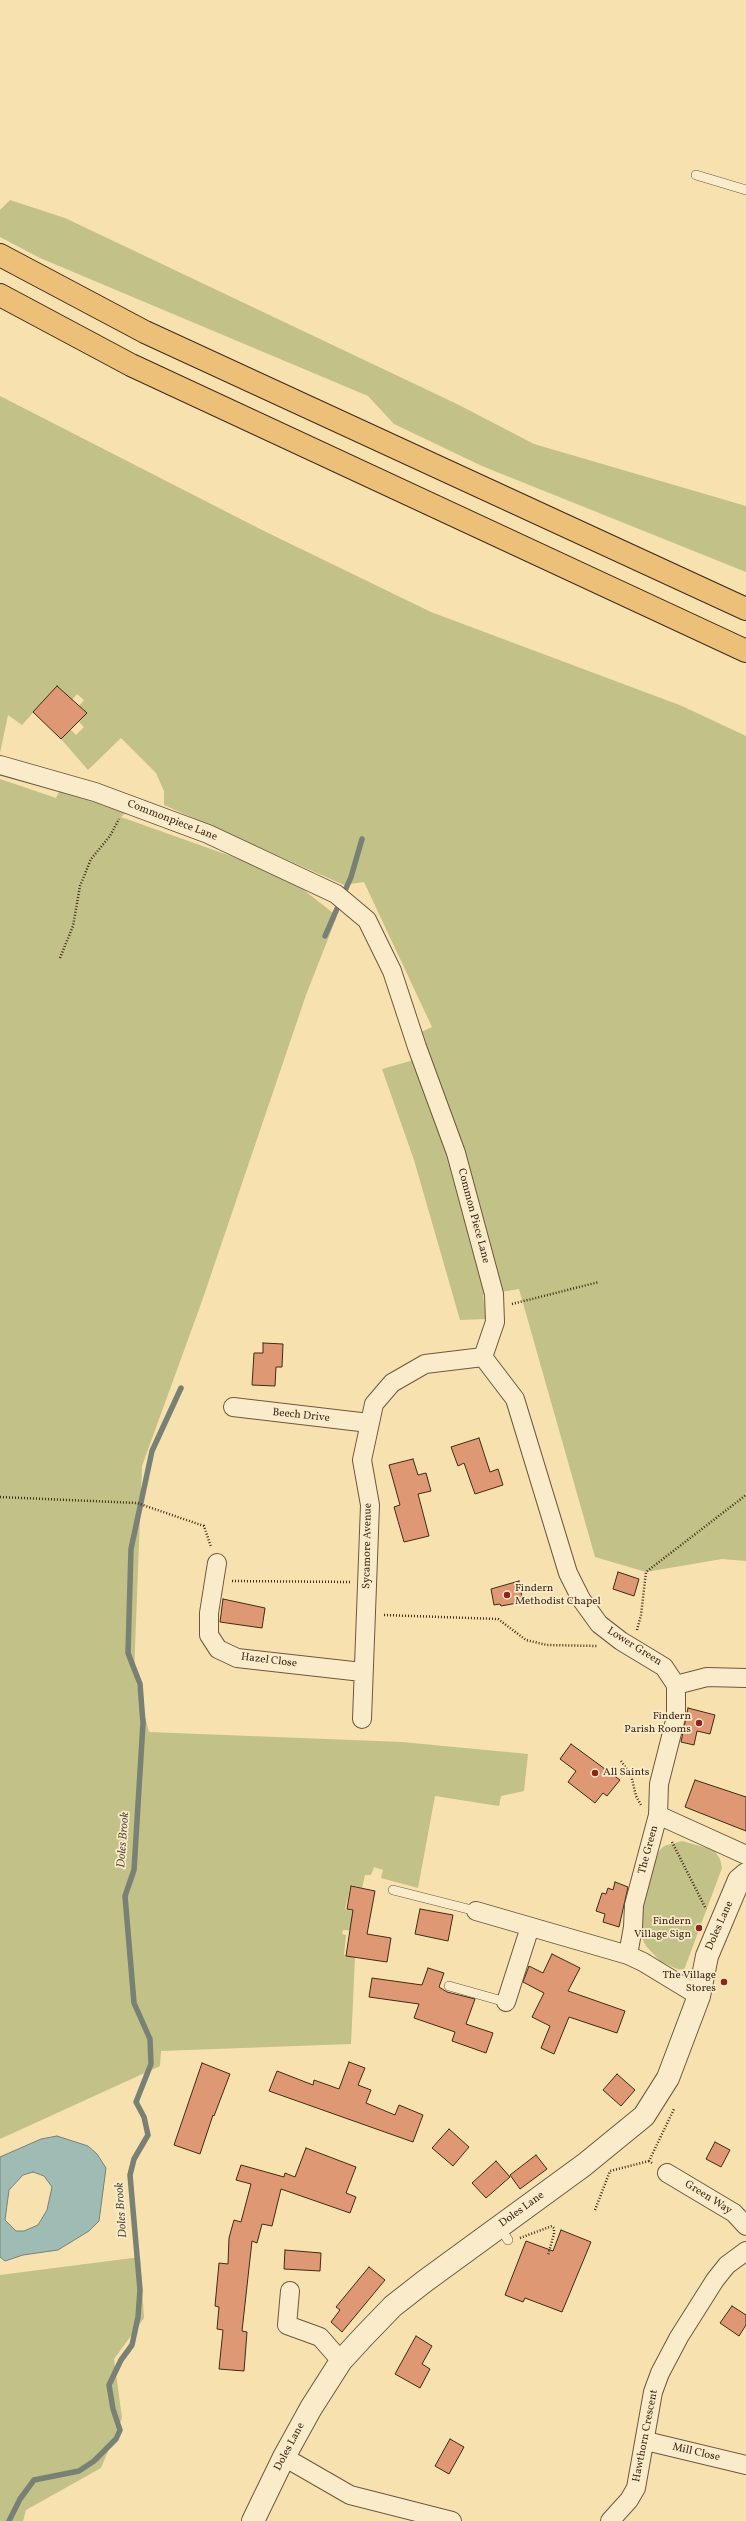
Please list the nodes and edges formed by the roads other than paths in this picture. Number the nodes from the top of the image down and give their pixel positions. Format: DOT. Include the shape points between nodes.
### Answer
graph roads {
  1 [pos="696,175"];
  2 [pos="746,190"];
  3 [pos="0,255"];
  4 [pos="0,295"];
  5 [pos="746,609"];
  6 [pos="746,651"];
  7 [pos="0,765"];
  8 [pos="342,898"];
  9 [pos="483,1357"];
  10 [pos="233,1408"];
  11 [pos="369,1423"];
  12 [pos="217,1563"];
  13 [pos="362,1672"];
  14 [pos="746,1678"];
  15 [pos="676,1685"];
  16 [pos="362,1719"];
  17 [pos="658,1816"];
  18 [pos="746,1855"];
  19 [pos="746,1874"];
  20 [pos="393,1890"];
  21 [pos="476,1911"];
  22 [pos="530,1927"];
  23 [pos="628,1955"];
  24 [pos="449,1986"];
  25 [pos="699,1996"];
  26 [pos="506,2002"];
  27 [pos="667,2172"];
  28 [pos="746,2226"];
  29 [pos="746,2251"];
  30 [pos="290,2291"];
  31 [pos="341,2361"];
  32 [pos="646,2441"];
  33 [pos="284,2457"];
  34 [pos="746,2465"];
  35 [pos="427,2519"];
  36 [pos="253,2521"];
  37 [pos="452,2521"];
  38 [pos="610,2521"];
  1 -- 2 [label="lane"];
  3 -- 5 [label="highway" via="145,332"];
  4 -- 6 [label="highway" via="131,365"];
  7 -- 8 [label="street, Commonpiece Lane" via="95,792 208,834"];
  8 -- 9 [label="street, Common Piece Lane" via="368,920 392,971 456,1153 494,1294 495,1322"];
  9 -- 11 [label="street, Sycamore Avenue" via="425,1364 407,1373 392,1383 374,1404"];
  9 -- 15 [label="street, Lower Green" via="515,1398 568,1573 581,1599 599,1624 664,1667"];
  10 -- 11 [label="street, Beech Drive"];
  11 -- 13 [label="street, Sycamore Avenue" via="362,1460 370,1505"];
  12 -- 13 [label="street, Hazel Close" via="209,1613 209,1635 218,1649 237,1658"];
  13 -- 16 [label="street, Sycamore Avenue"];
  14 -- 15 [label="street" via="707,1677"];
  15 -- 17 [label="street" via="676,1717 659,1784"];
  17 -- 18 [label="street, The Green"];
  17 -- 23 [label="street, The Green" via="634,1905"];
  19 -- 25 [label="street, Doles Lane" via="739,1880 707,1956"];
  20 -- 21 [label="lane"];
  21 -- 22 [label="street"];
  22 -- 23 [label="street"];
  22 -- 26 [label="street"];
  23 -- 25 [label="street"];
  24 -- 26 [label="lane"];
  25 -- 31 [label="street, Doles Lane" via="668,2078 644,2116 504,2233 393,2306"];
  27 -- 28 [label="street, Green Way" via="734,2213"];
  29 -- 32 [label="street, Hawthorn Crescent" via="727,2266 715,2280 679,2337 653,2392"];
  30 -- 31 [label="street" via="287,2325 320,2337"];
  31 -- 33 [label="street, Doles Lane"];
  32 -- 34 [label="street, Mill Close"];
  32 -- 38 [label="street, Hawthorn Crescent" via="636,2488"];
  33 -- 35 [label="street" via="350,2495"];
  33 -- 36 [label="street, Doles Lane"];
  35 -- 37 [label="street"];
}
